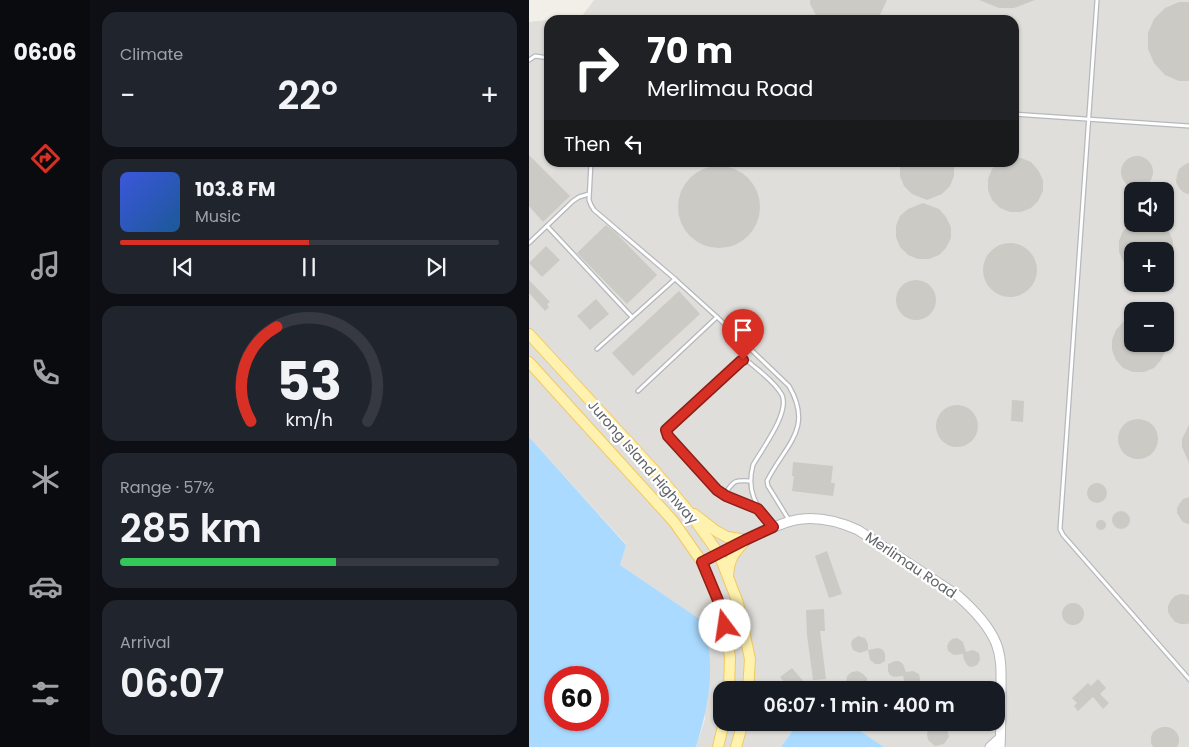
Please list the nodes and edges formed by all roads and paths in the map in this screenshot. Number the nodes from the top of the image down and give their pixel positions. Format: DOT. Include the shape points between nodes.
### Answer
graph roads {
  1 [pos="1097,0"];
  2 [pos="544,57"];
  3 [pos="529,60"];
  4 [pos="1019,114"];
  5 [pos="1089,120"];
  6 [pos="1189,126"];
  7 [pos="591,167"];
  8 [pos="589,194"];
  9 [pos="547,226"];
  10 [pos="529,243"];
  11 [pos="675,278"];
  12 [pos="632,317"];
  13 [pos="717,317"];
  14 [pos="529,334"];
  15 [pos="597,349"];
  16 [pos="529,362"];
  17 [pos="638,391"];
  18 [pos="751,481"];
  19 [pos="724,495"];
  20 [pos="683,506"];
  21 [pos="758,509"];
  22 [pos="693,518"];
  23 [pos="790,521"];
  24 [pos="773,527"];
  25 [pos="679,529"];
  26 [pos="745,540"];
  27 [pos="719,554"];
  28 [pos="702,562"];
  29 [pos="728,578"];
  30 [pos="1189,680"];
  31 [pos="729,681"];
  32 [pos="749,681"];
  33 [pos="722,731"];
  34 [pos="740,731"];
  35 [pos="1000,743"];
  36 [pos="718,747"];
  37 [pos="736,747"];
  38 [pos="990,747"];
  1 -- 5 [label="lane"];
  2 -- 3 [label="lane" via="535,56"];
  4 -- 5 [label="lane"];
  5 -- 6 [label="lane"];
  5 -- 30 [label="lane" via="1060,529"];
  7 -- 8 [label="lane"];
  8 -- 9 [label="lane" via="573,201"];
  8 -- 11 [label="lane" via="591,205 599,214"];
  9 -- 10 [label="lane"];
  9 -- 12 [label="lane"];
  11 -- 12 [label="lane"];
  11 -- 13 [label="lane"];
  12 -- 15 [label="lane"];
  13 -- 17 [label="lane"];
  13 -- 23 [label="lane" via="789,386 798,404 799,426 767,481"];
  14 -- 20 [label="main road, Jurong Island Highway"];
  16 -- 25 [label="main road, Jurong Island Highway"];
  18 -- 19 [label="lane" via="737,480"];
  18 -- 19 [label="lane" via="753,465 782,416 784,406 777,387 743,360 666,430 668,436"];
  18 -- 21 [label="lane"];
  19 -- 21 [label="lane"];
  20 -- 22 [label="main road, Jurong Island Highway"];
  20 -- 26 [label="main road" via="716,531"];
  21 -- 24 [label="lane"];
  22 -- 25 [label="main road" via="687,530"];
  22 -- 27 [label="main road, Jurong Island Highway"];
  23 -- 24 [label="street, Merlimau Road"];
  23 -- 35 [label="street, Merlimau Road" via="828,520 859,530 969,606 989,630 1001,660"];
  24 -- 26 [label="street, Merlimau Road"];
  25 -- 28 [label="main road, Jurong Island Highway"];
  26 -- 27 [label="street, Merlimau Road"];
  26 -- 29 [label="main road" via="731,560"];
  27 -- 28 [label="street, Merlimau Road"];
  27 -- 29 [label="main road, Jurong Island Highway"];
  28 -- 31 [label="main road, Jurong Island Highway" via="722,610 730,657"];
  29 -- 32 [label="main road, Jurong Island Highway" via="739,603 750,659"];
  33 -- 36 [label="main road"];
  34 -- 37 [label="main road"];
  35 -- 38 [label="street, Merlimau Road"];
}
